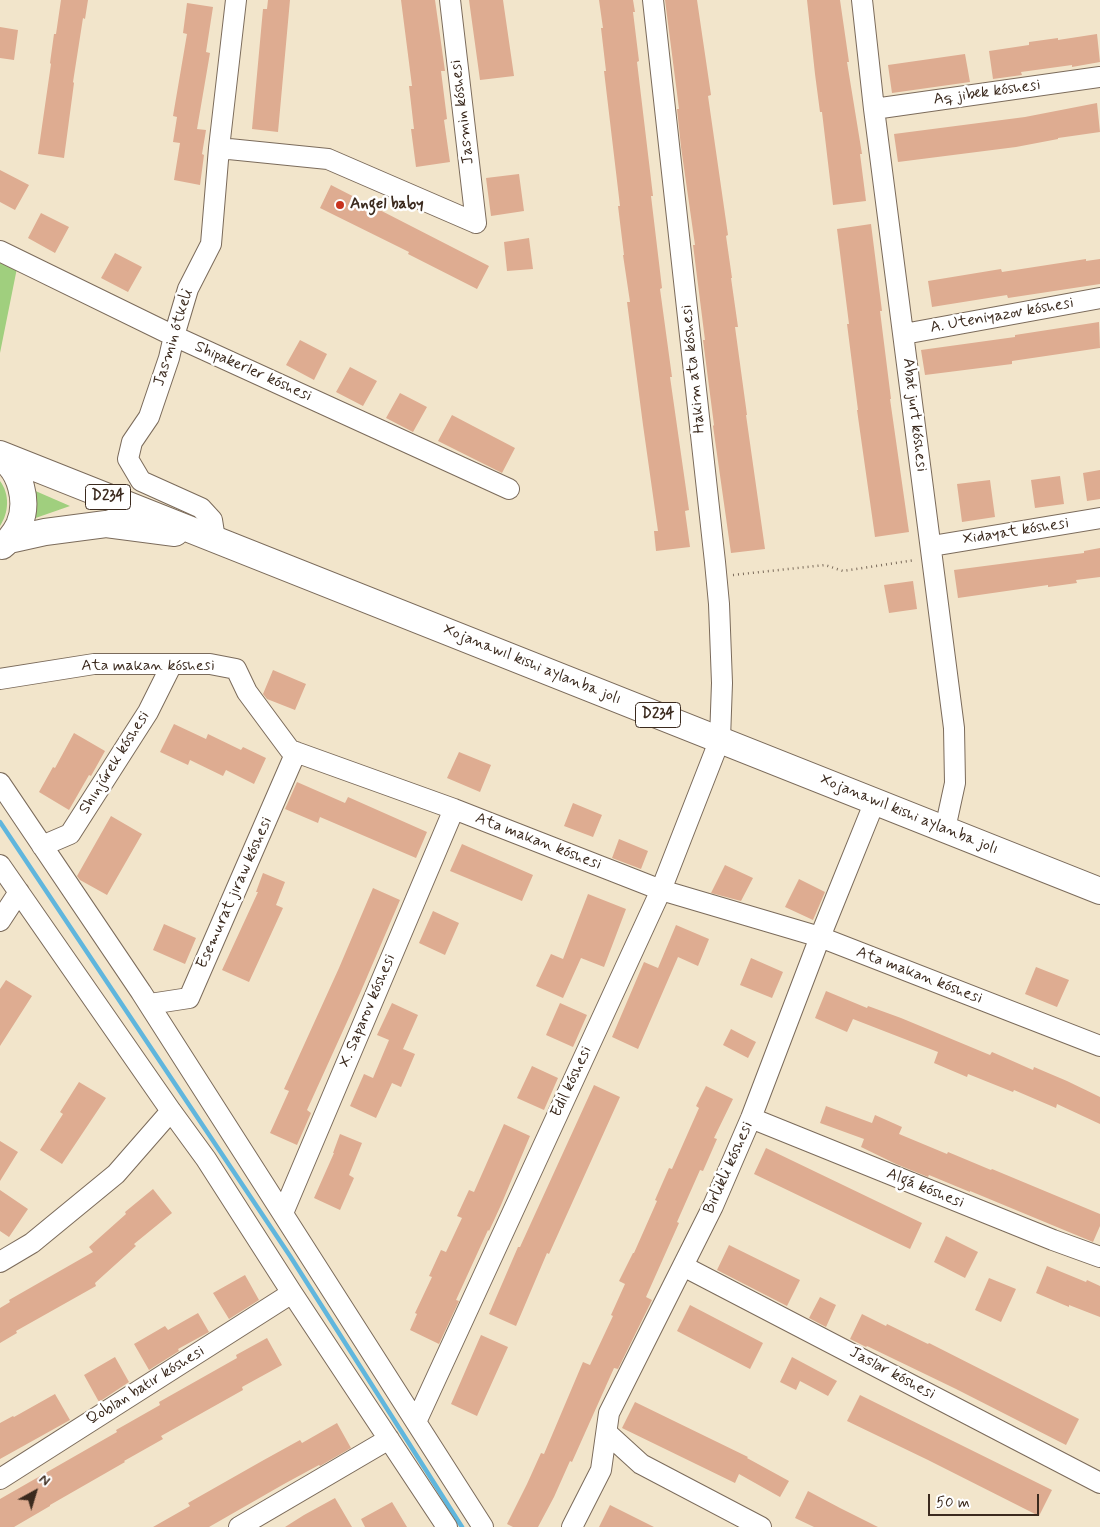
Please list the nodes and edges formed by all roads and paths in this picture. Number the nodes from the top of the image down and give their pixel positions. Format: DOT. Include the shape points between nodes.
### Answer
graph roads {
  1 [pos="236,0"];
  2 [pos="450,0"];
  3 [pos="653,0"];
  4 [pos="862,0"];
  5 [pos="1100,77"];
  6 [pos="874,109"];
  7 [pos="219,148"];
  8 [pos="0,250"];
  9 [pos="1100,298"];
  10 [pos="904,334"];
  11 [pos="174,336"];
  12 [pos="0,456"];
  13 [pos="509,489"];
  14 [pos="1100,518"];
  15 [pos="216,539"];
  16 [pos="5,544"];
  17 [pos="932,552"];
  18 [pos="716,577"];
  19 [pos="172,664"];
  20 [pos="0,679"];
  21 [pos="720,740"];
  22 [pos="296,752"];
  23 [pos="0,783"];
  24 [pos="875,802"];
  25 [pos="454,809"];
  26 [pos="945,829"];
  27 [pos="42,846"];
  28 [pos="0,865"];
  29 [pos="661,890"];
  30 [pos="1100,891"];
  31 [pos="18,892"];
  32 [pos="0,921"];
  33 [pos="820,937"];
  34 [pos="150,1004"];
  35 [pos="1100,1046"];
  36 [pos="171,1111"];
  37 [pos="751,1118"];
  38 [pos="283,1213"];
  39 [pos="1100,1257"];
  40 [pos="0,1262"];
  41 [pos="683,1266"];
  42 [pos="292,1293"];
  43 [pos="416,1422"];
  44 [pos="607,1433"];
  45 [pos="388,1438"];
  46 [pos="0,1479"];
  47 [pos="1100,1483"];
  48 [pos="240,1527"];
  49 [pos="447,1527"];
  50 [pos="483,1527"];
  51 [pos="572,1527"];
  52 [pos="761,1527"];
  1 -- 7 [label="street, Jasmin ótkeli"];
  2 -- 7 [label="street, Jasmin kóshesi" via="476,223 328,159"];
  3 -- 18 [label="street, Hakim ata kóshesi"];
  4 -- 6 [label="street, Abat jurt kóshesi"];
  5 -- 6 [label="street, Aq jibek kóshesi"];
  6 -- 10 [label="street, Abat jurt kóshesi"];
  7 -- 11 [label="street, Jasmin ótkeli" via="211,244 188,289"];
  8 -- 11 [label="street, Shipakerler kóshesi"];
  9 -- 10 [label="street, A. Uteniyazov kóshesi"];
  10 -- 17 [label="street, Abat jurt kóshesi"];
  11 -- 13 [label="street, Shipakerler kóshesi"];
  11 -- 15 [label="street, Jasmin ótkeli" via="149,417 132,442 128,459 141,481 201,508 212,520"];
  12 -- 15 [label="main road, Xojanawıl kishi aylanba jolı / D234"];
  12 -- 16 [label="main road, D234" via="16,474 22,490 23,508 19,525"];
  14 -- 17 [label="street, Xidayat kóshesi"];
  15 -- 16 [label="main road, Xojanawıl kishi aylanba jolı / D234" via="106,524 45,532"];
  15 -- 21 [label="main road, Xojanawıl kishi aylanba jolı / D234"];
  17 -- 18 [label="path" via="843,571 825,565"];
  17 -- 26 [label="street, Abat jurt kóshesi" via="954,728 955,783"];
  18 -- 21 [label="street, Hakim ata kóshesi" via="722,683"];
  19 -- 20 [label="street, Ata makan kóshesi" via="94,664"];
  19 -- 22 [label="street, Ata makan kóshesi" via="210,664 236,669 248,692 290,750"];
  19 -- 27 [label="street, Shınjúrek kóshesi" via="148,712 70,834"];
  21 -- 24 [label="main road, Xojanawıl kishi aylanba jolı / D234"];
  21 -- 29 [label="street, Edil kóshesi"];
  22 -- 25 [label="street, Ata makan kóshesi"];
  22 -- 34 [label="street, Esemurat jıraw kóshesi" via="189,998"];
  23 -- 27 [label="street"];
  24 -- 26 [label="main road, Xojanawıl kishi aylanba jolı / D234"];
  24 -- 33 [label="street, Birlikli kóshesi"];
  25 -- 29 [label="street, Ata makan kóshesi"];
  25 -- 38 [label="street, X. Saparov kóshesi"];
  26 -- 30 [label="main road, Xojanawıl kishi aylanba jolı / D234"];
  27 -- 34 [label="street"];
  28 -- 31 [label="street"];
  29 -- 33 [label="street, Ata makan kóshesi"];
  29 -- 43 [label="street, Edil kóshesi"];
  31 -- 32 [label="street"];
  31 -- 36 [label="street"];
  33 -- 35 [label="street, Ata makan kóshesi"];
  33 -- 37 [label="street, Birlikli kóshesi"];
  34 -- 38 [label="street"];
  36 -- 40 [label="street" via="116,1174 32,1243"];
  36 -- 42 [label="street"];
  37 -- 39 [label="street, Alǵa kóshesi"];
  37 -- 41 [label="street, Birlikli kóshesi"];
  38 -- 43 [label="street"];
  41 -- 44 [label="street, Birlikli kóshesi" via="609,1413"];
  41 -- 47 [label="street, Jaslar kóshesi"];
  42 -- 45 [label="street"];
  42 -- 46 [label="street, Qoblan batır kóshesi"];
  43 -- 50 [label="street"];
  44 -- 51 [label="street, Birlikli kóshesi" via="601,1470"];
  44 -- 52 [label="street" via="641,1464"];
  45 -- 48 [label="street"];
  45 -- 49 [label="street"];
}
